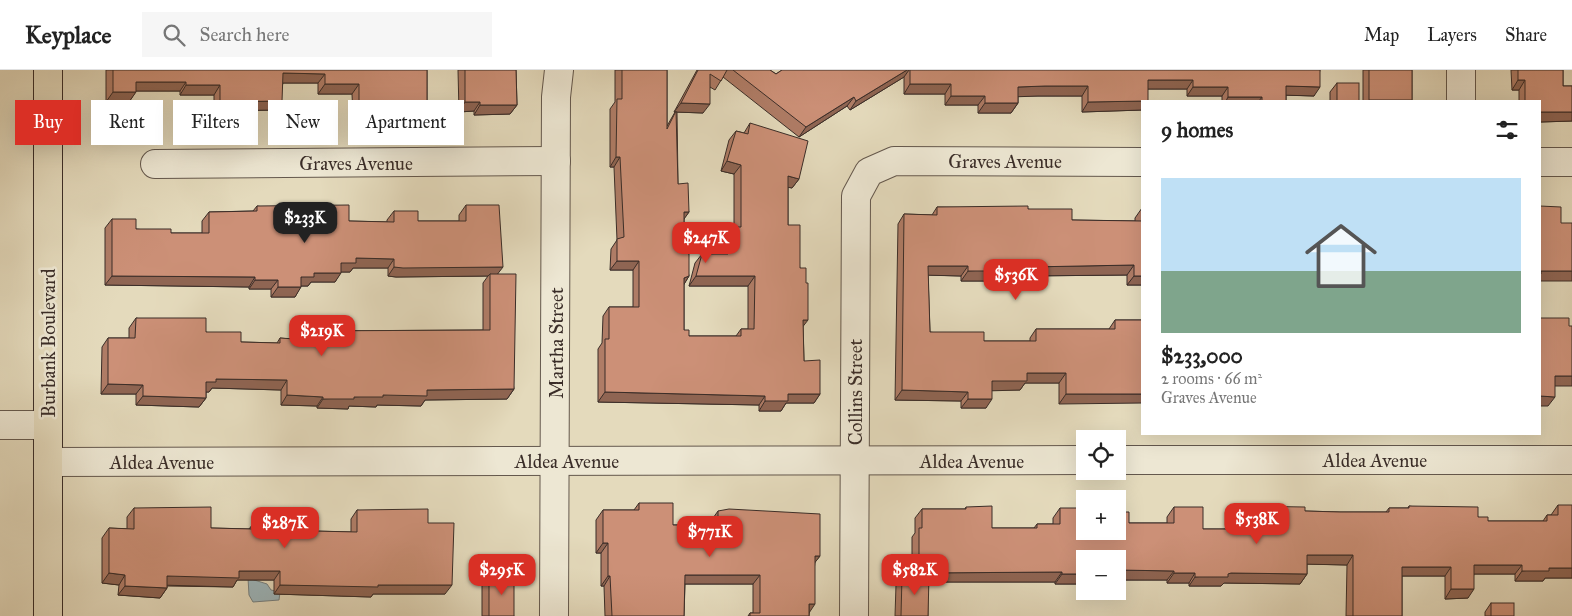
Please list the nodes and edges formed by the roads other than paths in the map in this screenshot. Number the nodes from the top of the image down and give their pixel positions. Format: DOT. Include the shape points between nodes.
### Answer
graph roads {
  1 [pos="48,70"];
  2 [pos="559,70"];
  3 [pos="1461,70"];
  4 [pos="1461,100"];
  5 [pos="556,162"];
  6 [pos="1141,162"];
  7 [pos="1541,162"];
  8 [pos="1572,162"];
  9 [pos="155,164"];
  10 [pos="870,172"];
  11 [pos="0,425"];
  12 [pos="48,425"];
  13 [pos="1076,460"];
  14 [pos="1126,460"];
  15 [pos="1572,460"];
  16 [pos="556,461"];
  17 [pos="855,461"];
  18 [pos="49,462"];
  19 [pos="48,616"];
  20 [pos="554,616"];
  21 [pos="854,616"];
  1 -- 12 [label="main road, Burbank Boulevard"];
  2 -- 5 [label="street, Martha Street"];
  3 -- 4 [label="street"];
  5 -- 9 [label="street, Graves Avenue"];
  5 -- 16 [label="street, Martha Street"];
  6 -- 10 [label="street, Graves Avenue" via="894,161"];
  7 -- 8 [label="street"];
  10 -- 17 [label="street, Collins Street" via="856,196"];
  11 -- 12 [label="street"];
  12 -- 18 [label="main road, Burbank Boulevard"];
  13 -- 17 [label="street, Aldea Avenue"];
  14 -- 15 [label="street, Aldea Avenue"];
  16 -- 17 [label="street, Aldea Avenue"];
  16 -- 18 [label="street, Aldea Avenue"];
  16 -- 20 [label="street, Martha Street"];
  17 -- 21 [label="street, Collins Street"];
  18 -- 19 [label="main road, Burbank Boulevard"];
}
